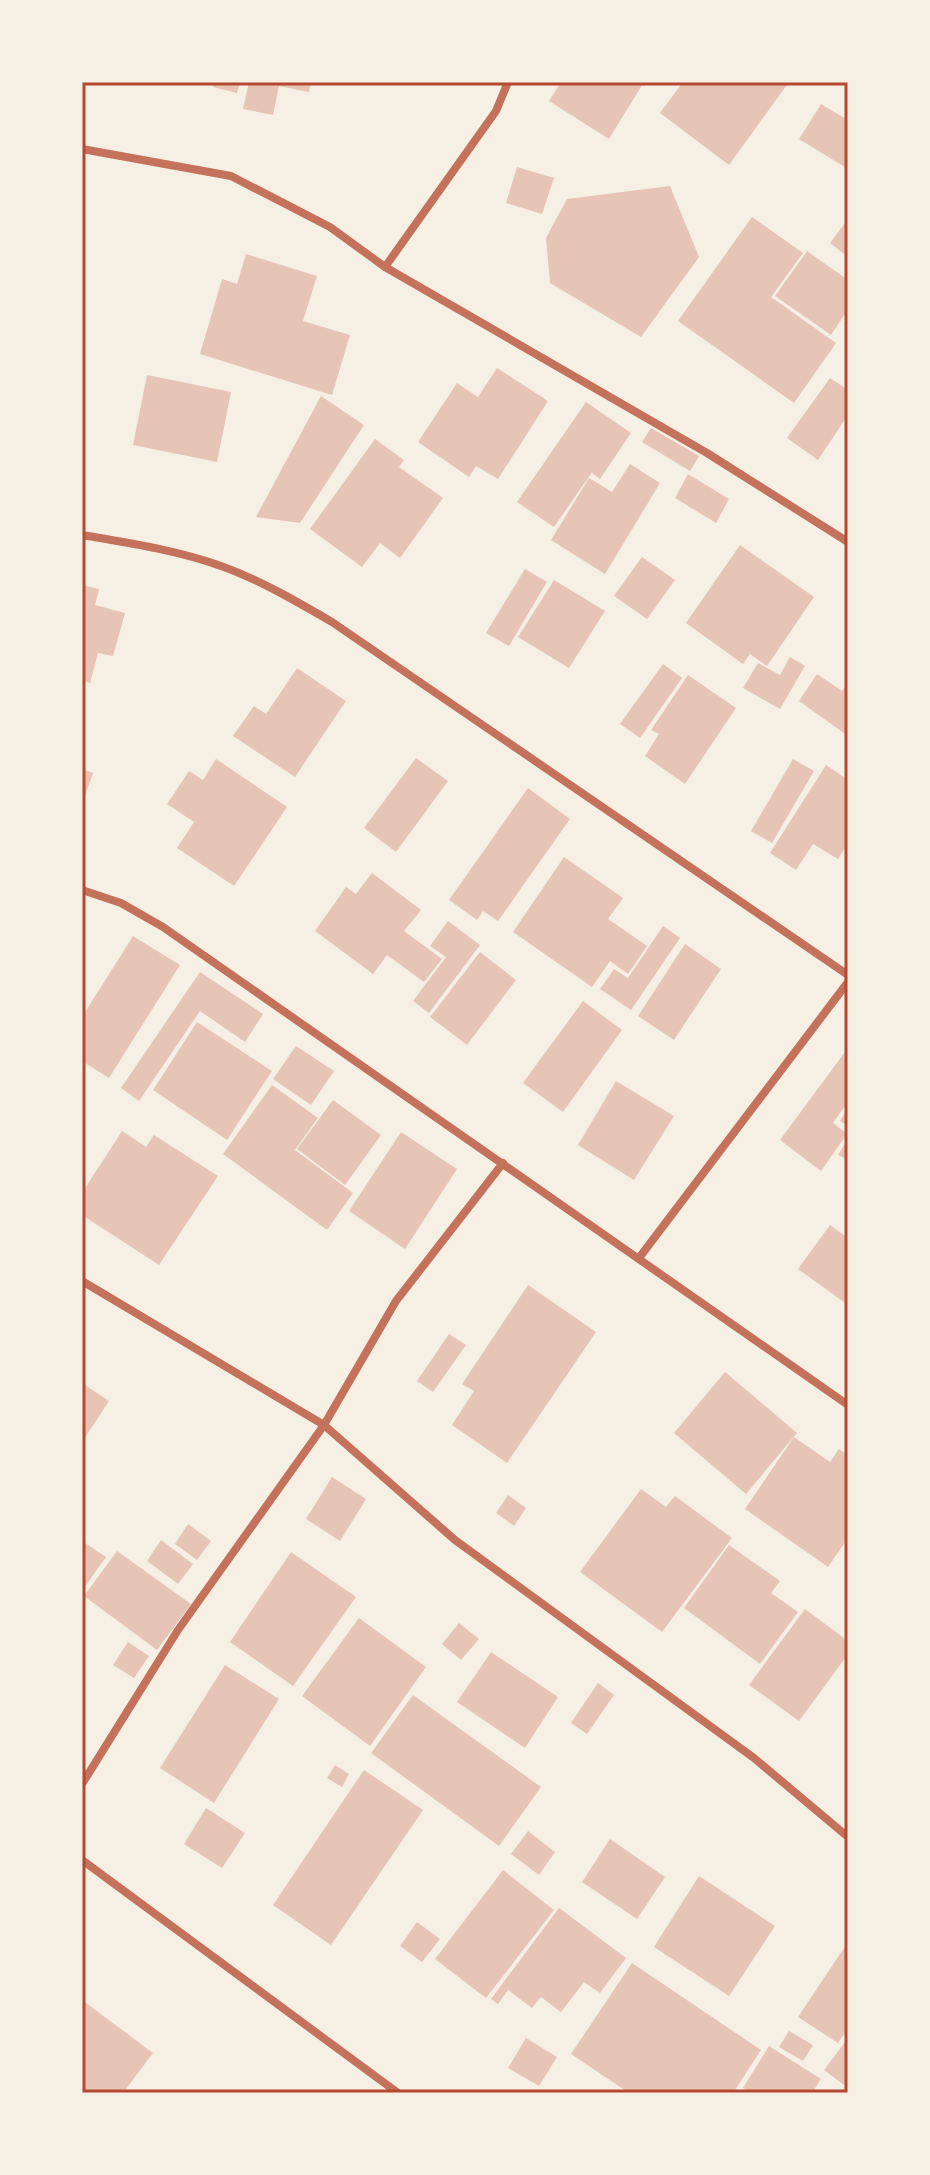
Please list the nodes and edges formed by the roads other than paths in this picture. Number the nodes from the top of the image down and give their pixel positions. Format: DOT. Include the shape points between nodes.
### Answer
graph roads {
  1 [pos="508,82"];
  2 [pos="82,149"];
  3 [pos="385,267"];
  4 [pos="82,535"];
  5 [pos="848,542"];
  6 [pos="82,890"];
  7 [pos="848,975"];
  8 [pos="848,982"];
  9 [pos="503,1163"];
  10 [pos="639,1258"];
  11 [pos="82,1281"];
  12 [pos="848,1405"];
  13 [pos="324,1425"];
  14 [pos="82,1784"];
  15 [pos="848,1837"];
  16 [pos="82,1860"];
  17 [pos="398,2093"];
  1 -- 3 [label="street" via="496,111"];
  2 -- 3 [label="street" via="231,176 330,227"];
  3 -- 5 [label="street" via="707,453"];
  4 -- 7 [label="street" via="151,546 221,566 332,622"];
  6 -- 9 [label="street" via="121,903 163,927"];
  8 -- 10 [label="street"];
  9 -- 10 [label="street"];
  9 -- 13 [label="street" via="396,1301"];
  10 -- 12 [label="street"];
  11 -- 13 [label="street"];
  13 -- 14 [label="street" via="178,1630"];
  13 -- 15 [label="street" via="455,1540 754,1758"];
  16 -- 17 [label="street"];
}
